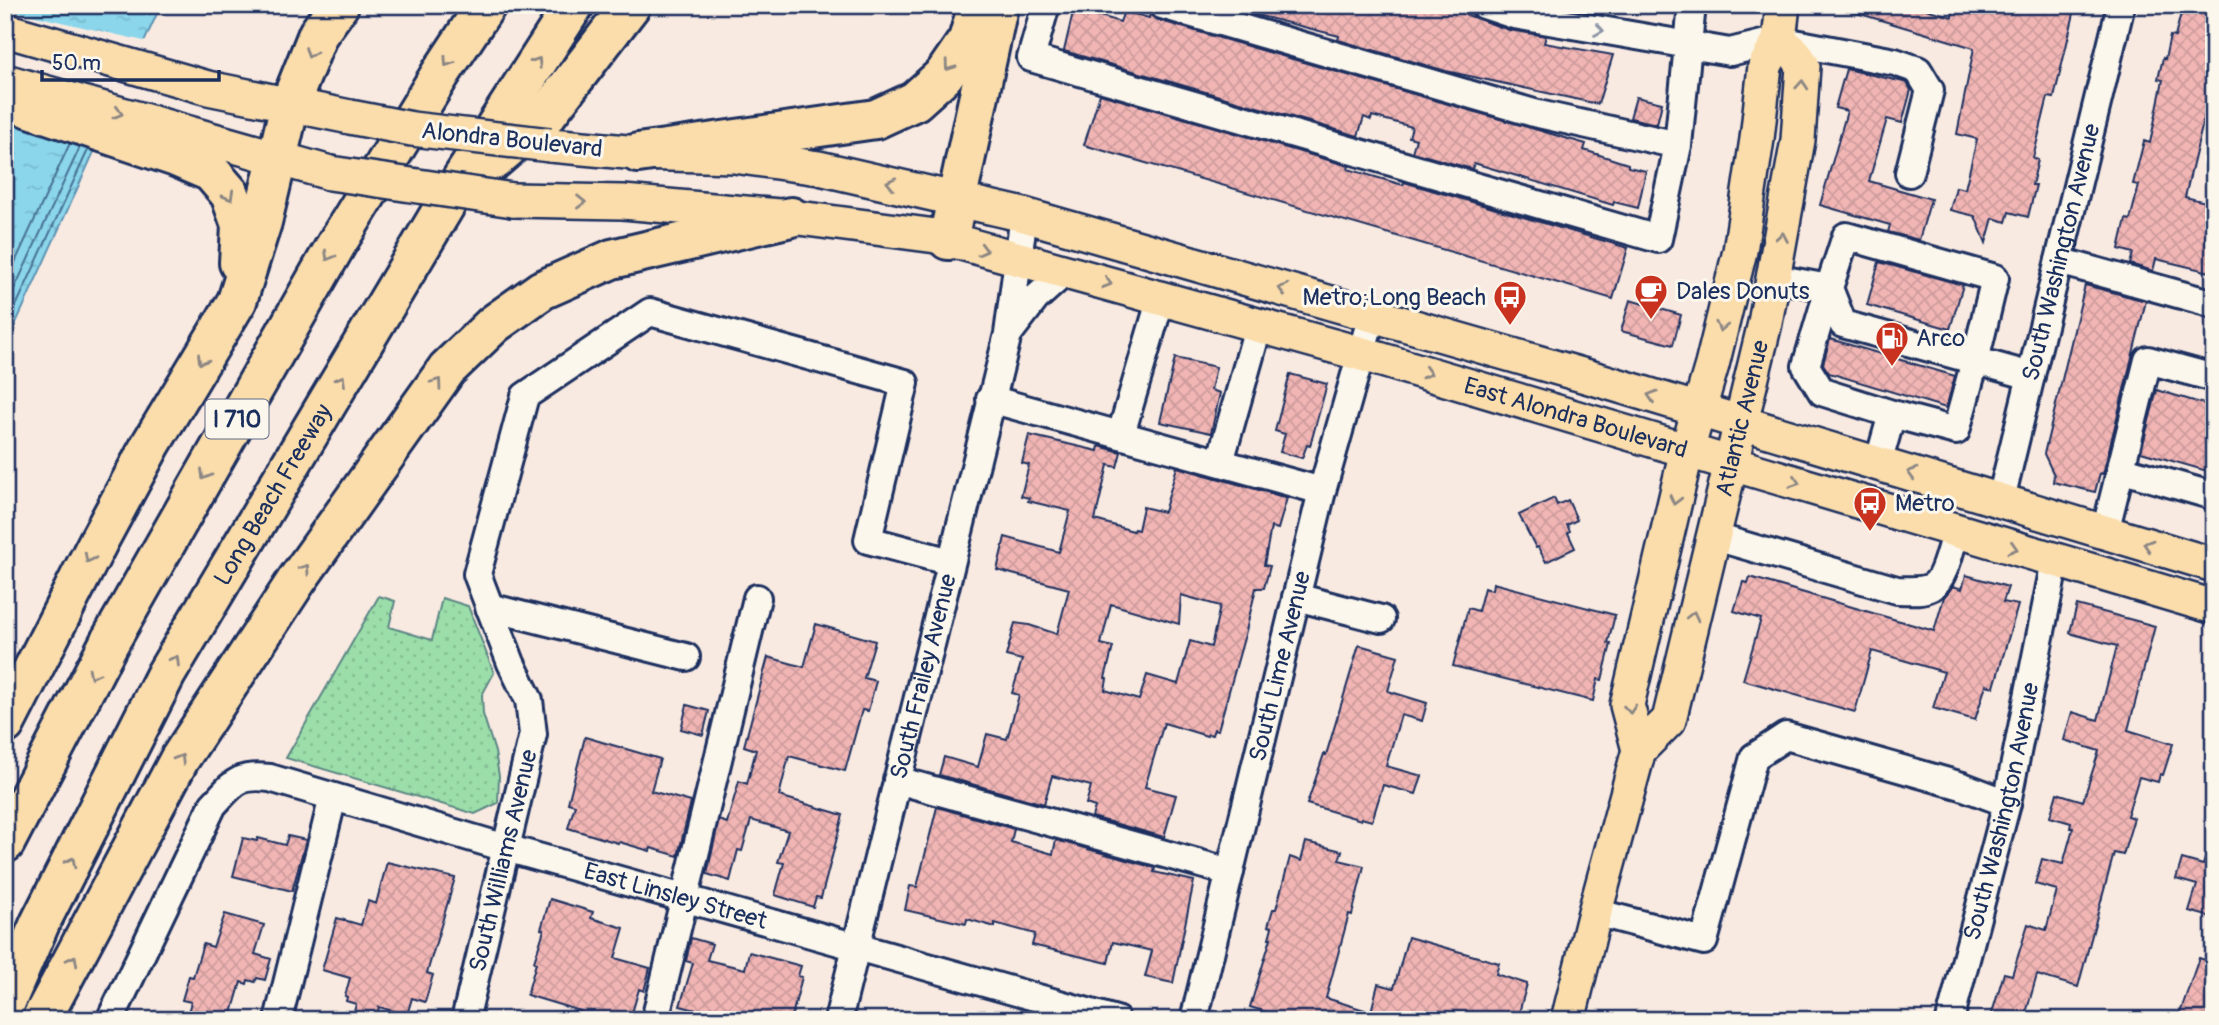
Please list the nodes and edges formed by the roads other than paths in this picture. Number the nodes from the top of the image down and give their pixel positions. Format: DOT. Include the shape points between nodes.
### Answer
graph roads {
  1 [pos="339,5"];
  2 [pos="486,5"];
  3 [pos="574,5"];
  4 [pos="631,5"];
  5 [pos="978,5"];
  6 [pos="998,5"];
  7 [pos="1046,5"];
  8 [pos="1163,5"];
  9 [pos="1484,5"];
  10 [pos="1692,5"];
  11 [pos="1783,5"];
  12 [pos="2121,5"];
  13 [pos="5,30"];
  14 [pos="1779,40"];
  15 [pos="1689,45"];
  16 [pos="5,81"];
  17 [pos="5,96"];
  18 [pos="290,104"];
  19 [pos="182,145"];
  20 [pos="1678,145"];
  21 [pos="638,153"];
  22 [pos="278,158"];
  23 [pos="1909,173"];
  24 [pos="958,199"];
  25 [pos="447,202"];
  26 [pos="1024,215"];
  27 [pos="792,217"];
  28 [pos="948,240"];
  29 [pos="1018,259"];
  30 [pos="2059,261"];
  31 [pos="1065,272"];
  32 [pos="1774,278"];
  33 [pos="1829,288"];
  34 [pos="1161,299"];
  35 [pos="237,301"];
  36 [pos="2214,304"];
  37 [pos="1373,315"];
  38 [pos="1259,324"];
  39 [pos="1008,334"];
  40 [pos="1362,354"];
  41 [pos="1976,361"];
  42 [pos="2031,376"];
  43 [pos="2214,378"];
  44 [pos="990,399"];
  45 [pos="1698,410"];
  46 [pos="1892,414"];
  47 [pos="1740,423"];
  48 [pos="1121,434"];
  49 [pos="1687,450"];
  50 [pos="1220,462"];
  51 [pos="1730,462"];
  52 [pos="1878,464"];
  53 [pos="2120,469"];
  54 [pos="1322,491"];
  55 [pos="2214,496"];
  56 [pos="2001,499"];
  57 [pos="1955,530"];
  58 [pos="2105,532"];
  59 [pos="1712,536"];
  60 [pos="2055,561"];
  61 [pos="951,562"];
  62 [pos="2214,565"];
  63 [pos="1296,597"];
  64 [pos="757,598"];
  65 [pos="489,607"];
  66 [pos="2214,607"];
  67 [pos="1381,619"];
  68 [pos="686,657"];
  69 [pos="5,724"];
  70 [pos="1639,750"];
  71 [pos="897,780"];
  72 [pos="333,797"];
  73 [pos="2007,803"];
  74 [pos="5,843"];
  75 [pos="506,848"];
  76 [pos="1230,872"];
  77 [pos="685,898"];
  78 [pos="1595,912"];
  79 [pos="855,946"];
  80 [pos="5,1004"];
  81 [pos="41,1020"];
  82 [pos="110,1020"];
  83 [pos="278,1020"];
  84 [pos="465,1020"];
  85 [pos="655,1020"];
  86 [pos="838,1020"];
  87 [pos="1115,1020"];
  88 [pos="1194,1020"];
  89 [pos="1569,1020"];
  90 [pos="1950,1020"];
  1 -- 18 [label="highway, one-way" via="317,34"];
  2 -- 74 [label="highway, I 710, one-way" via="337,243 109,643"];
  25 -- 3 [label="highway, Long Beach Freeway / I 710, one-way"];
  4 -- 25 [label="highway" via="547,114"];
  5 -- 21 [label="highway, one-way" via="968,40 944,75 915,101 876,119"];
  6 -- 24 [label="highway"];
  7 -- 20 [label="street" via="1031,58 1658,239"];
  8 -- 20 [label="street" via="1534,113"];
  9 -- 15 [label="street, one-way" via="1514,15"];
  10 -- 15 [label="street"];
  11 -- 14 [label="main road, Atlantic Avenue"];
  12 -- 30 [label="street, South Washington Avenue"];
  13 -- 18 [label="main road, Alondra Boulevard" via="208,88"];
  14 -- 15 [label="street" via="1730,52"];
  14 -- 23 [label="street" via="1918,70 1930,90"];
  32 -- 14 [label="main road, Atlantic Avenue, one-way" via="1798,140 1803,66 1796,53"];
  14 -- 45 [label="main road, Atlantic Avenue, one-way" via="1765,66 1740,251"];
  15 -- 20 [label="street"];
  16 -- 19 [label="main road, one-way"];
  17 -- 19 [label="highway" via="24,106"];
  18 -- 21 [label="main road, Alondra Boulevard, bridge" via="412,130"];
  18 -- 22 [label="highway"];
  19 -- 22 [label="main road"];
  19 -- 35 [label="highway, one-way" via="230,194 242,225"];
  24 -- 21 [label="main road, Alondra Boulevard, one-way" via="807,166 734,156"];
  22 -- 27 [label="main road, one-way, bridge" via="330,173 513,200 623,202"];
  22 -- 35 [label="highway"];
  24 -- 26 [label="main road, Alondra Boulevard"];
  24 -- 28 [label="highway"];
  80 -- 25 [label="highway, Long Beach Freeway / I 710, one-way" via="40,923 166,674"];
  26 -- 29 [label="street, South Frailey Avenue"];
  37 -- 26 [label="main road, East Alondra Boulevard, one-way"];
  27 -- 28 [label="main road"];
  81 -- 27 [label="highway, one-way" via="179,760 297,580 447,369 494,324 542,290 612,259"];
  28 -- 29 [label="main road, one-way"];
  29 -- 31 [label="main road, East Alondra Boulevard"];
  29 -- 39 [label="street, South Frailey Avenue"];
  30 -- 36 [label="street"];
  30 -- 42 [label="street, South Washington Avenue"];
  31 -- 34 [label="main road, East Alondra Boulevard, one-way"];
  31 -- 39 [label="street, South Frailey Avenue" via="1036,298"];
  32 -- 33 [label="street"];
  32 -- 47 [label="main road, Atlantic Avenue"];
  33 -- 41 [label="street" via="1843,324"];
  33 -- 41 [label="street" via="1846,236 1995,278"];
  33 -- 46 [label="street" via="1806,366 1822,392"];
  34 -- 38 [label="main road, East Alondra Boulevard"];
  34 -- 48 [label="street"];
  35 -- 69 [label="highway, one-way" via="117,505"];
  37 -- 40 [label="street, South Lime Avenue"];
  45 -- 37 [label="main road, East Alondra Boulevard, one-way"];
  38 -- 40 [label="main road, East Alondra Boulevard"];
  38 -- 50 [label="street"];
  39 -- 44 [label="street, South Frailey Avenue"];
  40 -- 49 [label="main road, East Alondra Boulevard, one-way"];
  40 -- 54 [label="street, South Lime Avenue"];
  41 -- 42 [label="street"];
  41 -- 46 [label="street" via="1956,431"];
  42 -- 56 [label="street, South Washington Avenue"];
  43 -- 53 [label="street" via="2148,360"];
  44 -- 48 [label="street"];
  44 -- 61 [label="street, South Frailey Avenue"];
  45 -- 47 [label="main road, East Alondra Boulevard"];
  45 -- 49 [label="main road, Atlantic Avenue"];
  46 -- 52 [label="street"];
  47 -- 51 [label="main road, Atlantic Avenue"];
  47 -- 52 [label="main road, East Alondra Boulevard"];
  48 -- 50 [label="street"];
  49 -- 51 [label="main road, East Alondra Boulevard"];
  49 -- 70 [label="main road, Atlantic Avenue, one-way" via="1627,705"];
  50 -- 54 [label="street"];
  51 -- 57 [label="main road, East Alondra Boulevard, one-way"];
  51 -- 59 [label="main road, Atlantic Avenue"];
  56 -- 52 [label="main road, East Alondra Boulevard, one-way"];
  53 -- 55 [label="street"];
  53 -- 58 [label="street"];
  54 -- 63 [label="street, South Lime Avenue"];
  56 -- 58 [label="main road, East Alondra Boulevard"];
  57 -- 59 [label="street" via="1941,576 1933,587 1917,591 1897,590"];
  57 -- 60 [label="main road, East Alondra Boulevard, one-way"];
  62 -- 58 [label="main road, East Alondra Boulevard, one-way"];
  70 -- 59 [label="main road, Atlantic Avenue, one-way" via="1669,720"];
  60 -- 66 [label="main road, East Alondra Boulevard"];
  60 -- 73 [label="street, South Washington Avenue"];
  61 -- 65 [label="street, South Williams Avenue" via="868,540 905,383 650,312 525,396 477,574"];
  61 -- 71 [label="street, South Frailey Avenue"];
  63 -- 67 [label="street"];
  63 -- 76 [label="street, South Lime Avenue"];
  64 -- 77 [label="street"];
  65 -- 68 [label="street"];
  65 -- 75 [label="street, South Williams Avenue" via="529,700 533,734"];
  70 -- 78 [label="main road, Atlantic Avenue"];
  71 -- 76 [label="street"];
  71 -- 79 [label="street, South Frailey Avenue"];
  72 -- 75 [label="street, East Linsley Street"];
  72 -- 82 [label="street, East Linsley Street" via="270,778 252,776 235,782 214,805"];
  72 -- 83 [label="street"];
  73 -- 78 [label="street" via="1786,736 1754,757 1704,941"];
  73 -- 90 [label="street, South Washington Avenue"];
  75 -- 77 [label="street, East Linsley Street"];
  75 -- 84 [label="street, South Williams Avenue"];
  76 -- 88 [label="street, South Lime Avenue"];
  77 -- 79 [label="street, East Linsley Street"];
  77 -- 85 [label="street"];
  78 -- 89 [label="main road, Atlantic Avenue"];
  79 -- 86 [label="street, South Frailey Avenue"];
  79 -- 87 [label="street, East Linsley Street"];
}
